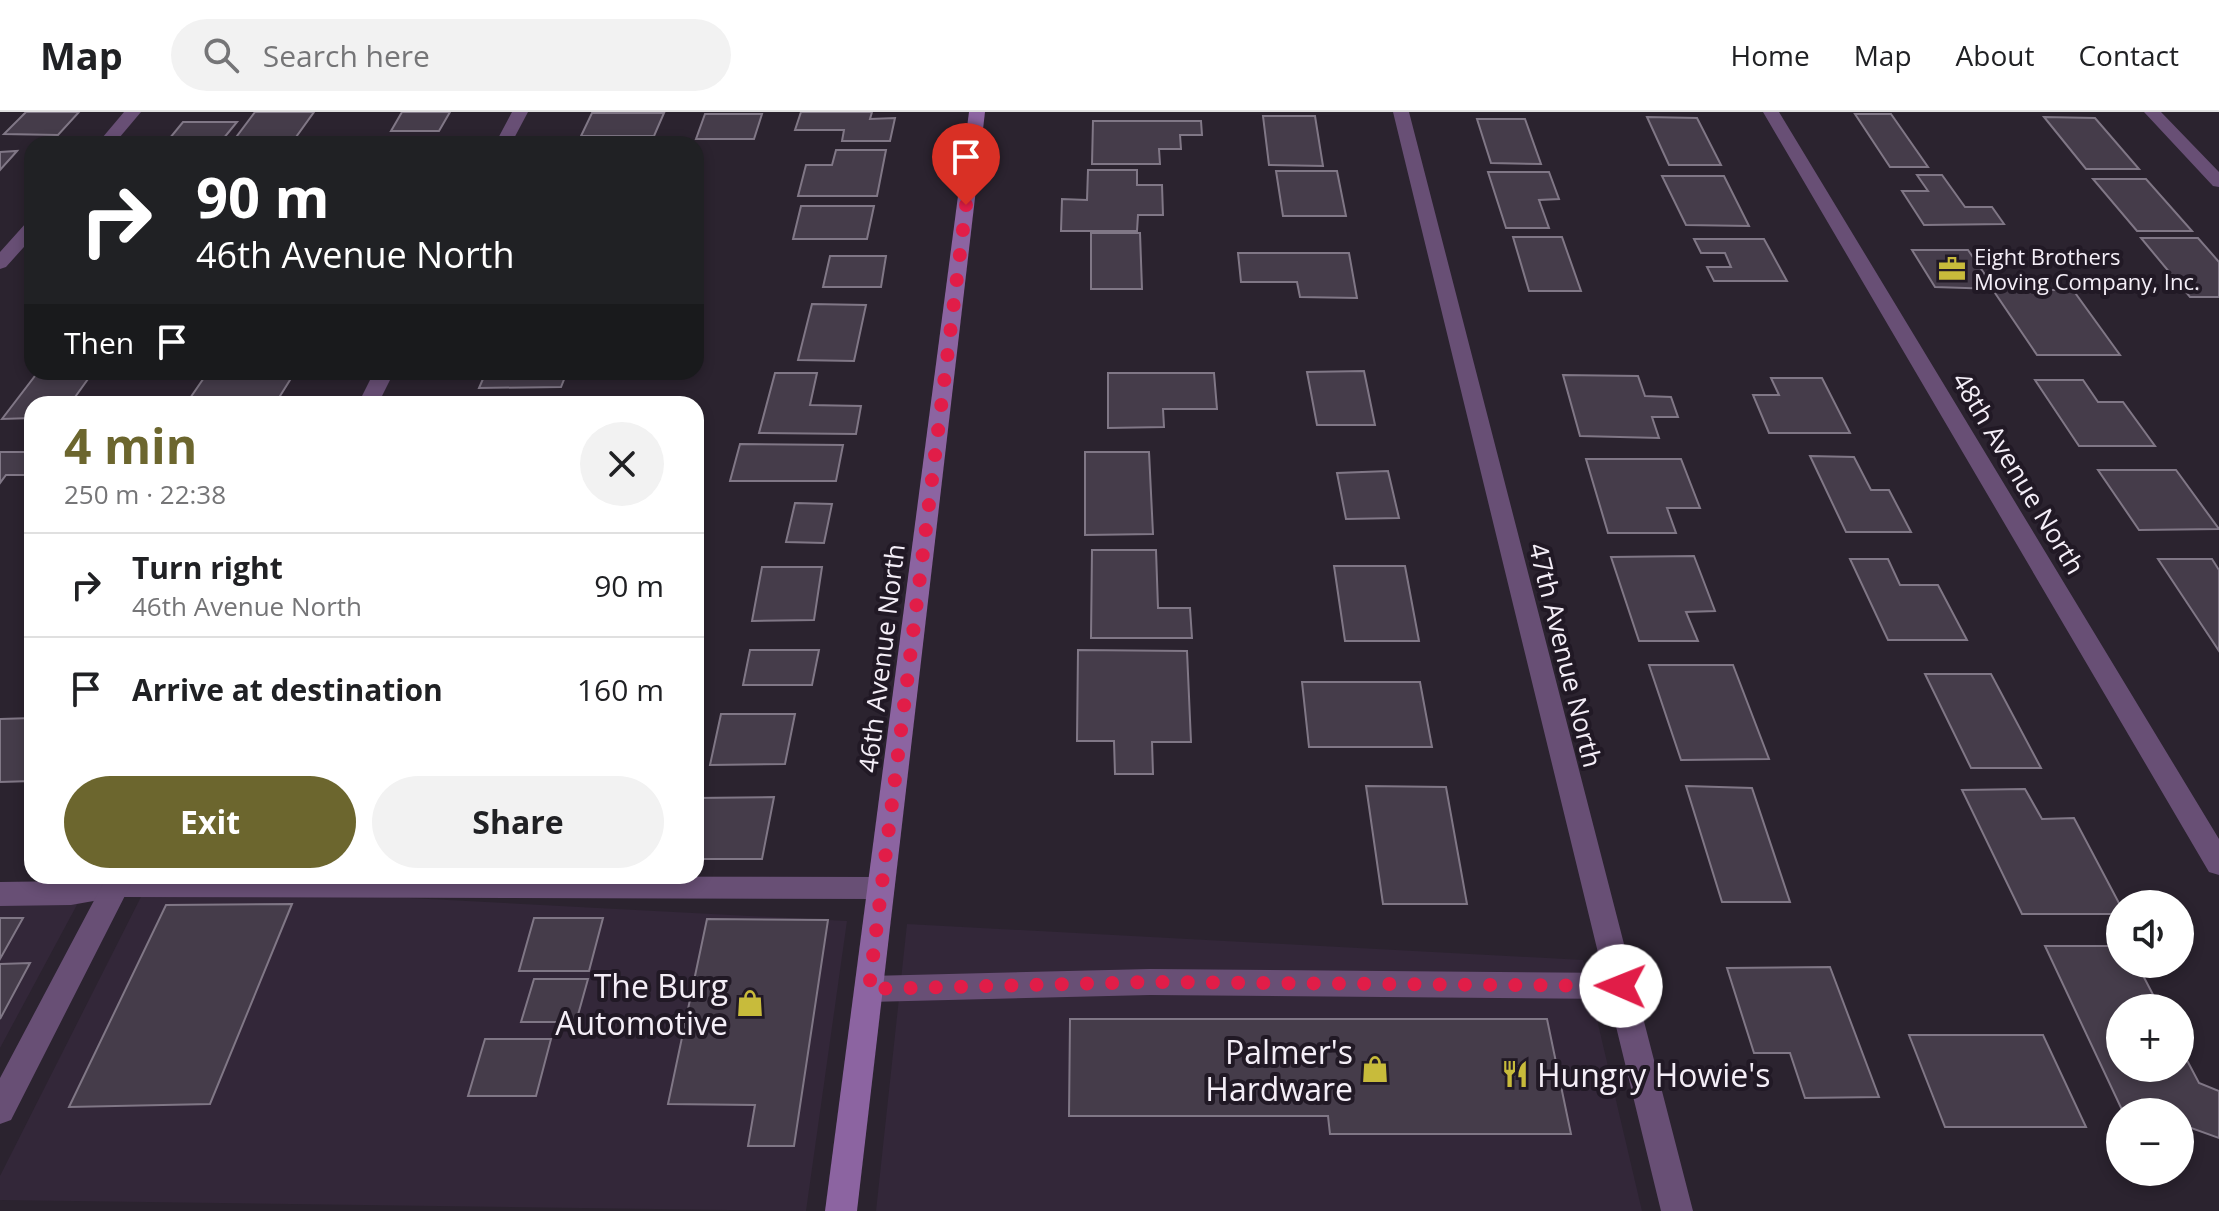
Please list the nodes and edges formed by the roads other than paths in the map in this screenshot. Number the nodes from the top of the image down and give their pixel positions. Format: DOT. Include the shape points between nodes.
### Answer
graph roads {
  1 [pos="133,112"];
  2 [pos="520,112"];
  3 [pos="977,112"];
  4 [pos="1401,112"];
  5 [pos="1771,112"];
  6 [pos="2152,112"];
  7 [pos="112,136"];
  8 [pos="507,136"];
  9 [pos="2219,182"];
  10 [pos="24,236"];
  11 [pos="0,263"];
  12 [pos="2219,863"];
  13 [pos="107,884"];
  14 [pos="117,884"];
  15 [pos="446,884"];
  16 [pos="881,888"];
  17 [pos="0,894"];
  18 [pos="1621,986"];
  19 [pos="869,989"];
  20 [pos="0,1109"];
  21 [pos="841,1211"];
  22 [pos="1677,1211"];
  1 -- 7 [label="street"];
  2 -- 8 [label="street"];
  3 -- 16 [label="street, 46th Avenue North"];
  4 -- 18 [label="street, 47th Avenue North"];
  5 -- 12 [label="street, 48th Avenue North"];
  6 -- 9 [label="street"];
  10 -- 11 [label="street"];
  13 -- 17 [label="lane" via="71,893"];
  14 -- 20 [label="street"];
  15 -- 16 [label="lane"];
  16 -- 19 [label="street, 46th Avenue North"];
  18 -- 19 [label="lane" via="1150,982"];
  18 -- 22 [label="street, 47th Avenue North"];
  19 -- 21 [label="street, 46th Avenue North"];
}
